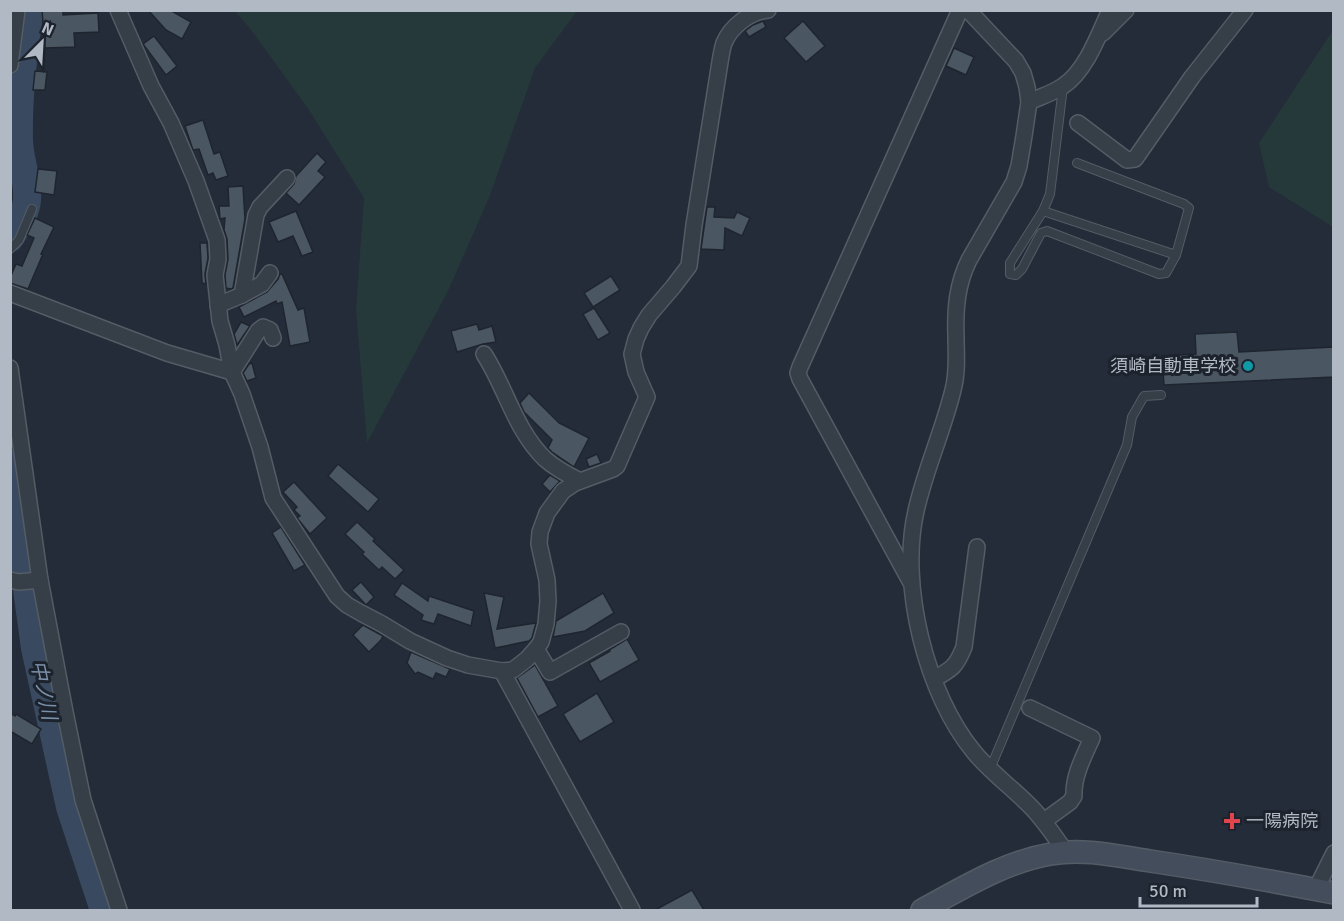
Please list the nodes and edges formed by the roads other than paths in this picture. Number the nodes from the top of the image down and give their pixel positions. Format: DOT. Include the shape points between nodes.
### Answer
graph roads {
  1 [pos="17,10"];
  2 [pos="118,10"];
  3 [pos="768,10"];
  4 [pos="1110,10"];
  5 [pos="1126,10"];
  6 [pos="1245,10"];
  7 [pos="969,12"];
  8 [pos="1097,39"];
  9 [pos="10,65"];
  10 [pos="1064,86"];
  11 [pos="1029,102"];
  12 [pos="1078,123"];
  13 [pos="1077,163"];
  14 [pos="287,178"];
  15 [pos="32,209"];
  16 [pos="1042,211"];
  17 [pos="10,249"];
  18 [pos="1176,255"];
  19 [pos="270,273"];
  20 [pos="10,293"];
  21 [pos="242,295"];
  22 [pos="218,305"];
  23 [pos="273,338"];
  24 [pos="484,354"];
  25 [pos="10,368"];
  26 [pos="231,372"];
  27 [pos="1161,395"];
  28 [pos="580,481"];
  29 [pos="977,547"];
  30 [pos="26,581"];
  31 [pos="912,584"];
  32 [pos="621,632"];
  33 [pos="536,649"];
  34 [pos="502,671"];
  35 [pos="934,679"];
  36 [pos="1030,708"];
  37 [pos="990,769"];
  38 [pos="1044,821"];
  39 [pos="1066,852"];
  40 [pos="1334,853"];
  41 [pos="1325,891"];
  42 [pos="119,910"];
  43 [pos="632,910"];
  44 [pos="922,910"];
  1 -- 9 [label="street"];
  2 -- 22 [label="street" via="171,123 217,240"];
  3 -- 28 [label="street" via="742,20 724,43 689,266 649,315 632,354 647,397 634,430 617,466"];
  4 -- 8 [label="street"];
  5 -- 8 [label="street"];
  6 -- 12 [label="street" via="1134,159 1128,160"];
  7 -- 11 [label="street" via="1016,61 1028,87"];
  7 -- 31 [label="street" via="798,373"];
  8 -- 10 [label="street"];
  10 -- 11 [label="street"];
  10 -- 16 [label="lane" via="1050,194"];
  11 -- 31 [label="street" via="1014,182 960,283 956,380 915,512"];
  13 -- 18 [label="lane" via="1189,208"];
  14 -- 21 [label="street" via="256,215"];
  15 -- 17 [label="lane" via="19,240"];
  16 -- 18 [label="lane"];
  16 -- 18 [label="lane" via="1010,263 1010,274 1016,275 1022,269 1041,233 1047,231 1159,274 1166,273"];
  19 -- 21 [label="street" via="262,284"];
  20 -- 26 [label="street" via="166,353"];
  21 -- 22 [label="street"];
  22 -- 26 [label="street"];
  23 -- 26 [label="street" via="270,330 263,327 258,331"];
  24 -- 28 [label="street" via="531,443 546,460"];
  25 -- 30 [label="street"];
  26 -- 34 [label="street" via="260,447 273,498 337,596 410,641 447,658"];
  27 -- 37 [label="lane" via="1144,396 1132,417 1127,445"];
  28 -- 33 [label="street" via="563,490 540,532 548,600 546,624"];
  29 -- 35 [label="street" via="964,647 953,668"];
  30 -- 42 [label="street" via="65,712 83,800"];
  31 -- 35 [label="street" via="920,635"];
  32 -- 33 [label="street" via="550,672"];
  33 -- 34 [label="street" via="513,670"];
  34 -- 43 [label="street"];
  35 -- 37 [label="street" via="962,735"];
  36 -- 38 [label="street" via="1092,738 1078,772 1074,796"];
  37 -- 38 [label="street"];
  38 -- 39 [label="street"];
  39 -- 41 [label="main road" via="1173,864"];
  39 -- 44 [label="main road" via="991,873"];
  40 -- 41 [label="street"];
}
